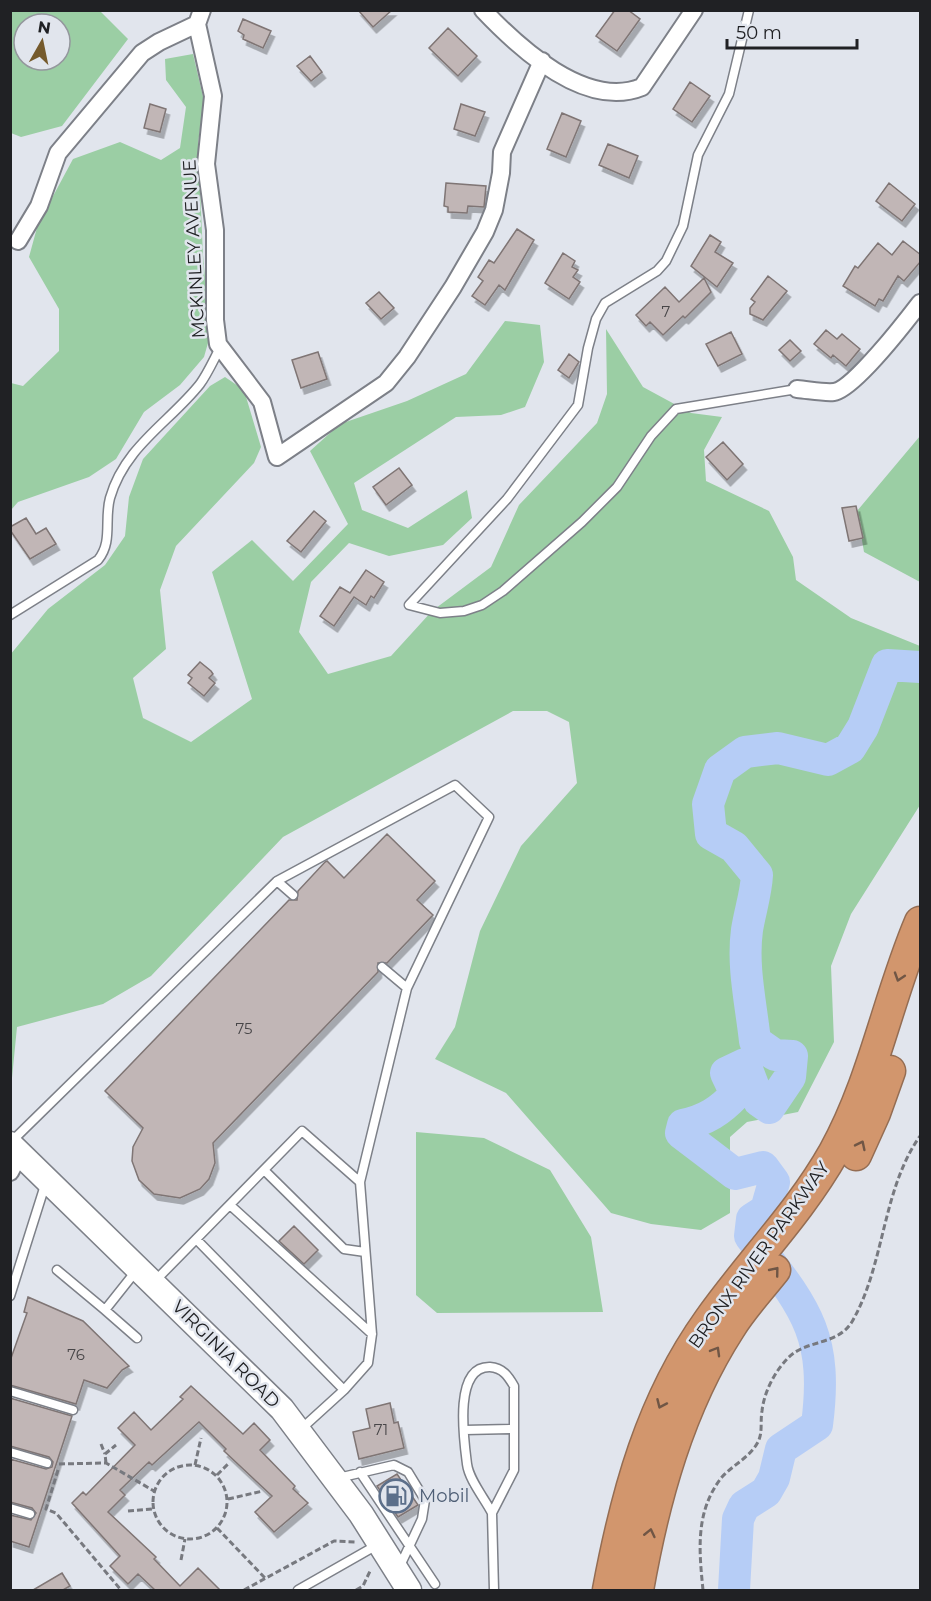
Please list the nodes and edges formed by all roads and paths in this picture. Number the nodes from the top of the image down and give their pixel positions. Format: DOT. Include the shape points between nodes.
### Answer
graph roads {
  1 [pos="483,10"];
  2 [pos="693,10"];
  3 [pos="749,10"];
  4 [pos="199,17"];
  5 [pos="542,61"];
  6 [pos="18,241"];
  7 [pos="921,303"];
  8 [pos="221,347"];
  9 [pos="797,389"];
  10 [pos="10,615"];
  11 [pos="278,881"];
  12 [pos="293,895"];
  13 [pos="921,922"];
  14 [pos="382,967"];
  15 [pos="921,980"];
  16 [pos="407,988"];
  17 [pos="921,1136"];
  18 [pos="13,1153"];
  19 [pos="264,1170"];
  20 [pos="47,1179"];
  21 [pos="360,1182"];
  22 [pos="230,1204"];
  23 [pos="196,1239"];
  24 [pos="786,1240"];
  25 [pos="365,1252"];
  26 [pos="57,1270"];
  27 [pos="146,1275"];
  28 [pos="748,1287"];
  29 [pos="10,1296"];
  30 [pos="105,1310"];
  31 [pos="372,1334"];
  32 [pos="137,1338"];
  33 [pos="344,1390"];
  34 [pos="10,1391"];
  35 [pos="73,1410"];
  36 [pos="514,1429"];
  37 [pos="300,1430"];
  38 [pos="465,1430"];
  39 [pos="201,1438"];
  40 [pos="101,1444"];
  41 [pos="116,1445"];
  42 [pos="10,1452"];
  43 [pos="105,1454"];
  44 [pos="48,1463"];
  45 [pos="106,1463"];
  46 [pos="229,1463"];
  47 [pos="195,1465"];
  48 [pos="360,1472"];
  49 [pos="217,1475"];
  50 [pos="336,1479"];
  51 [pos="154,1491"];
  52 [pos="264,1491"];
  53 [pos="228,1499"];
  54 [pos="10,1508"];
  55 [pos="153,1509"];
  56 [pos="128,1511"];
  57 [pos="30,1514"];
  58 [pos="492,1514"];
  59 [pos="217,1528"];
  60 [pos="185,1539"];
  61 [pos="380,1543"];
  62 [pos="410,1546"];
  63 [pos="181,1560"];
  64 [pos="266,1578"];
  65 [pos="403,1581"];
  66 [pos="435,1584"];
  67 [pos="121,1590"];
  68 [pos="298,1590"];
  69 [pos="495,1590"];
  70 [pos="608,1590"];
  71 [pos="638,1590"];
  72 [pos="703,1590"];
  1 -- 5 [label="street" via="511,39"];
  2 -- 5 [label="street" via="642,87 606,91 583,86"];
  3 -- 9 [label="lane" via="729,94 698,155 683,226 666,261 657,271 605,303 588,348 578,405 501,507 409,605 440,614 464,611 503,591 617,487 651,436 676,409"];
  4 -- 6 [label="street, MCKINLEY AVENUE" via="142,53 58,153 34,217"];
  4 -- 8 [label="street, MCKINLEY AVENUE" via="213,96 206,164 215,230 214,320"];
  5 -- 8 [label="street, MCKINLEY AVENUE" via="510,128 502,152 494,210 485,232 407,357 386,383 277,457 262,402"];
  7 -- 9 [label="street" via="846,387 836,392"];
  8 -- 10 [label="lane" via="202,382 143,440 122,473 110,498 106,551 98,560"];
  11 -- 12 [label="lane"];
  11 -- 16 [label="lane" via="454,785 489,817"];
  11 -- 18 [label="lane"];
  13 -- 24 [label="highway, BRONX RIVER PARKWAY, one-way" via="847,1127"];
  14 -- 16 [label="lane"];
  24 -- 15 [label="highway, BRONX RIVER PARKWAY, one-way" via="830,1199 866,1136"];
  16 -- 21 [label="lane"];
  17 -- 72 [label="path" via="910,1152 893,1196 862,1300 848,1330 788,1358 766,1394 756,1446 723,1476 707,1500 699,1542"];
  18 -- 20 [label="street, VIRGINIA ROAD"];
  19 -- 21 [label="lane" via="302,1131"];
  19 -- 22 [label="lane"];
  19 -- 25 [label="lane" via="344,1249"];
  20 -- 27 [label="street, VIRGINIA ROAD"];
  20 -- 29 [label="lane"];
  21 -- 25 [label="lane"];
  22 -- 23 [label="lane"];
  22 -- 31 [label="lane"];
  23 -- 27 [label="lane"];
  23 -- 33 [label="lane"];
  24 -- 28 [label="highway, BRONX RIVER PARKWAY"];
  25 -- 31 [label="lane"];
  26 -- 30 [label="lane"];
  27 -- 30 [label="lane"];
  27 -- 37 [label="street, VIRGINIA ROAD"];
  28 -- 70 [label="highway, BRONX RIVER PARKWAY, one-way" via="703,1328 660,1406 633,1481"];
  71 -- 28 [label="highway, BRONX RIVER PARKWAY, one-way" via="657,1502 686,1411"];
  30 -- 32 [label="lane"];
  31 -- 33 [label="lane" via="368,1363"];
  33 -- 37 [label="lane"];
  34 -- 35 [label="lane"];
  36 -- 38 [label="lane"];
  36 -- 38 [label="lane" via="514,1386 508,1375 489,1367 468,1377 464,1390"];
  36 -- 58 [label="lane" via="514,1470"];
  37 -- 50 [label="street, VIRGINIA ROAD"];
  38 -- 58 [label="lane" via="467,1467"];
  39 -- 47 [label="path"];
  40 -- 43 [label="path"];
  41 -- 43 [label="path"];
  42 -- 44 [label="lane"];
  43 -- 45 [label="path"];
  45 -- 51 [label="path"];
  45 -- 67 [label="path" via="59,1464 46,1509 56,1513"];
  46 -- 49 [label="path"];
  47 -- 49 [label="path"];
  47 -- 51 [label="path" via="168,1471"];
  48 -- 50 [label="lane"];
  48 -- 62 [label="lane"];
  48 -- 62 [label="lane" via="394,1465 408,1472 425,1500"];
  49 -- 53 [label="path"];
  50 -- 61 [label="street, VIRGINIA ROAD"];
  51 -- 55 [label="path"];
  52 -- 53 [label="path"];
  53 -- 59 [label="path"];
  54 -- 57 [label="lane"];
  55 -- 56 [label="path"];
  55 -- 60 [label="path" via="161,1526"];
  58 -- 69 [label="lane"];
  59 -- 60 [label="path" via="205,1536"];
  59 -- 64 [label="path"];
  60 -- 63 [label="path"];
  61 -- 65 [label="street, VIRGINIA ROAD"];
  61 -- 68 [label="lane"];
  62 -- 65 [label="lane"];
  62 -- 66 [label="lane"];
}
